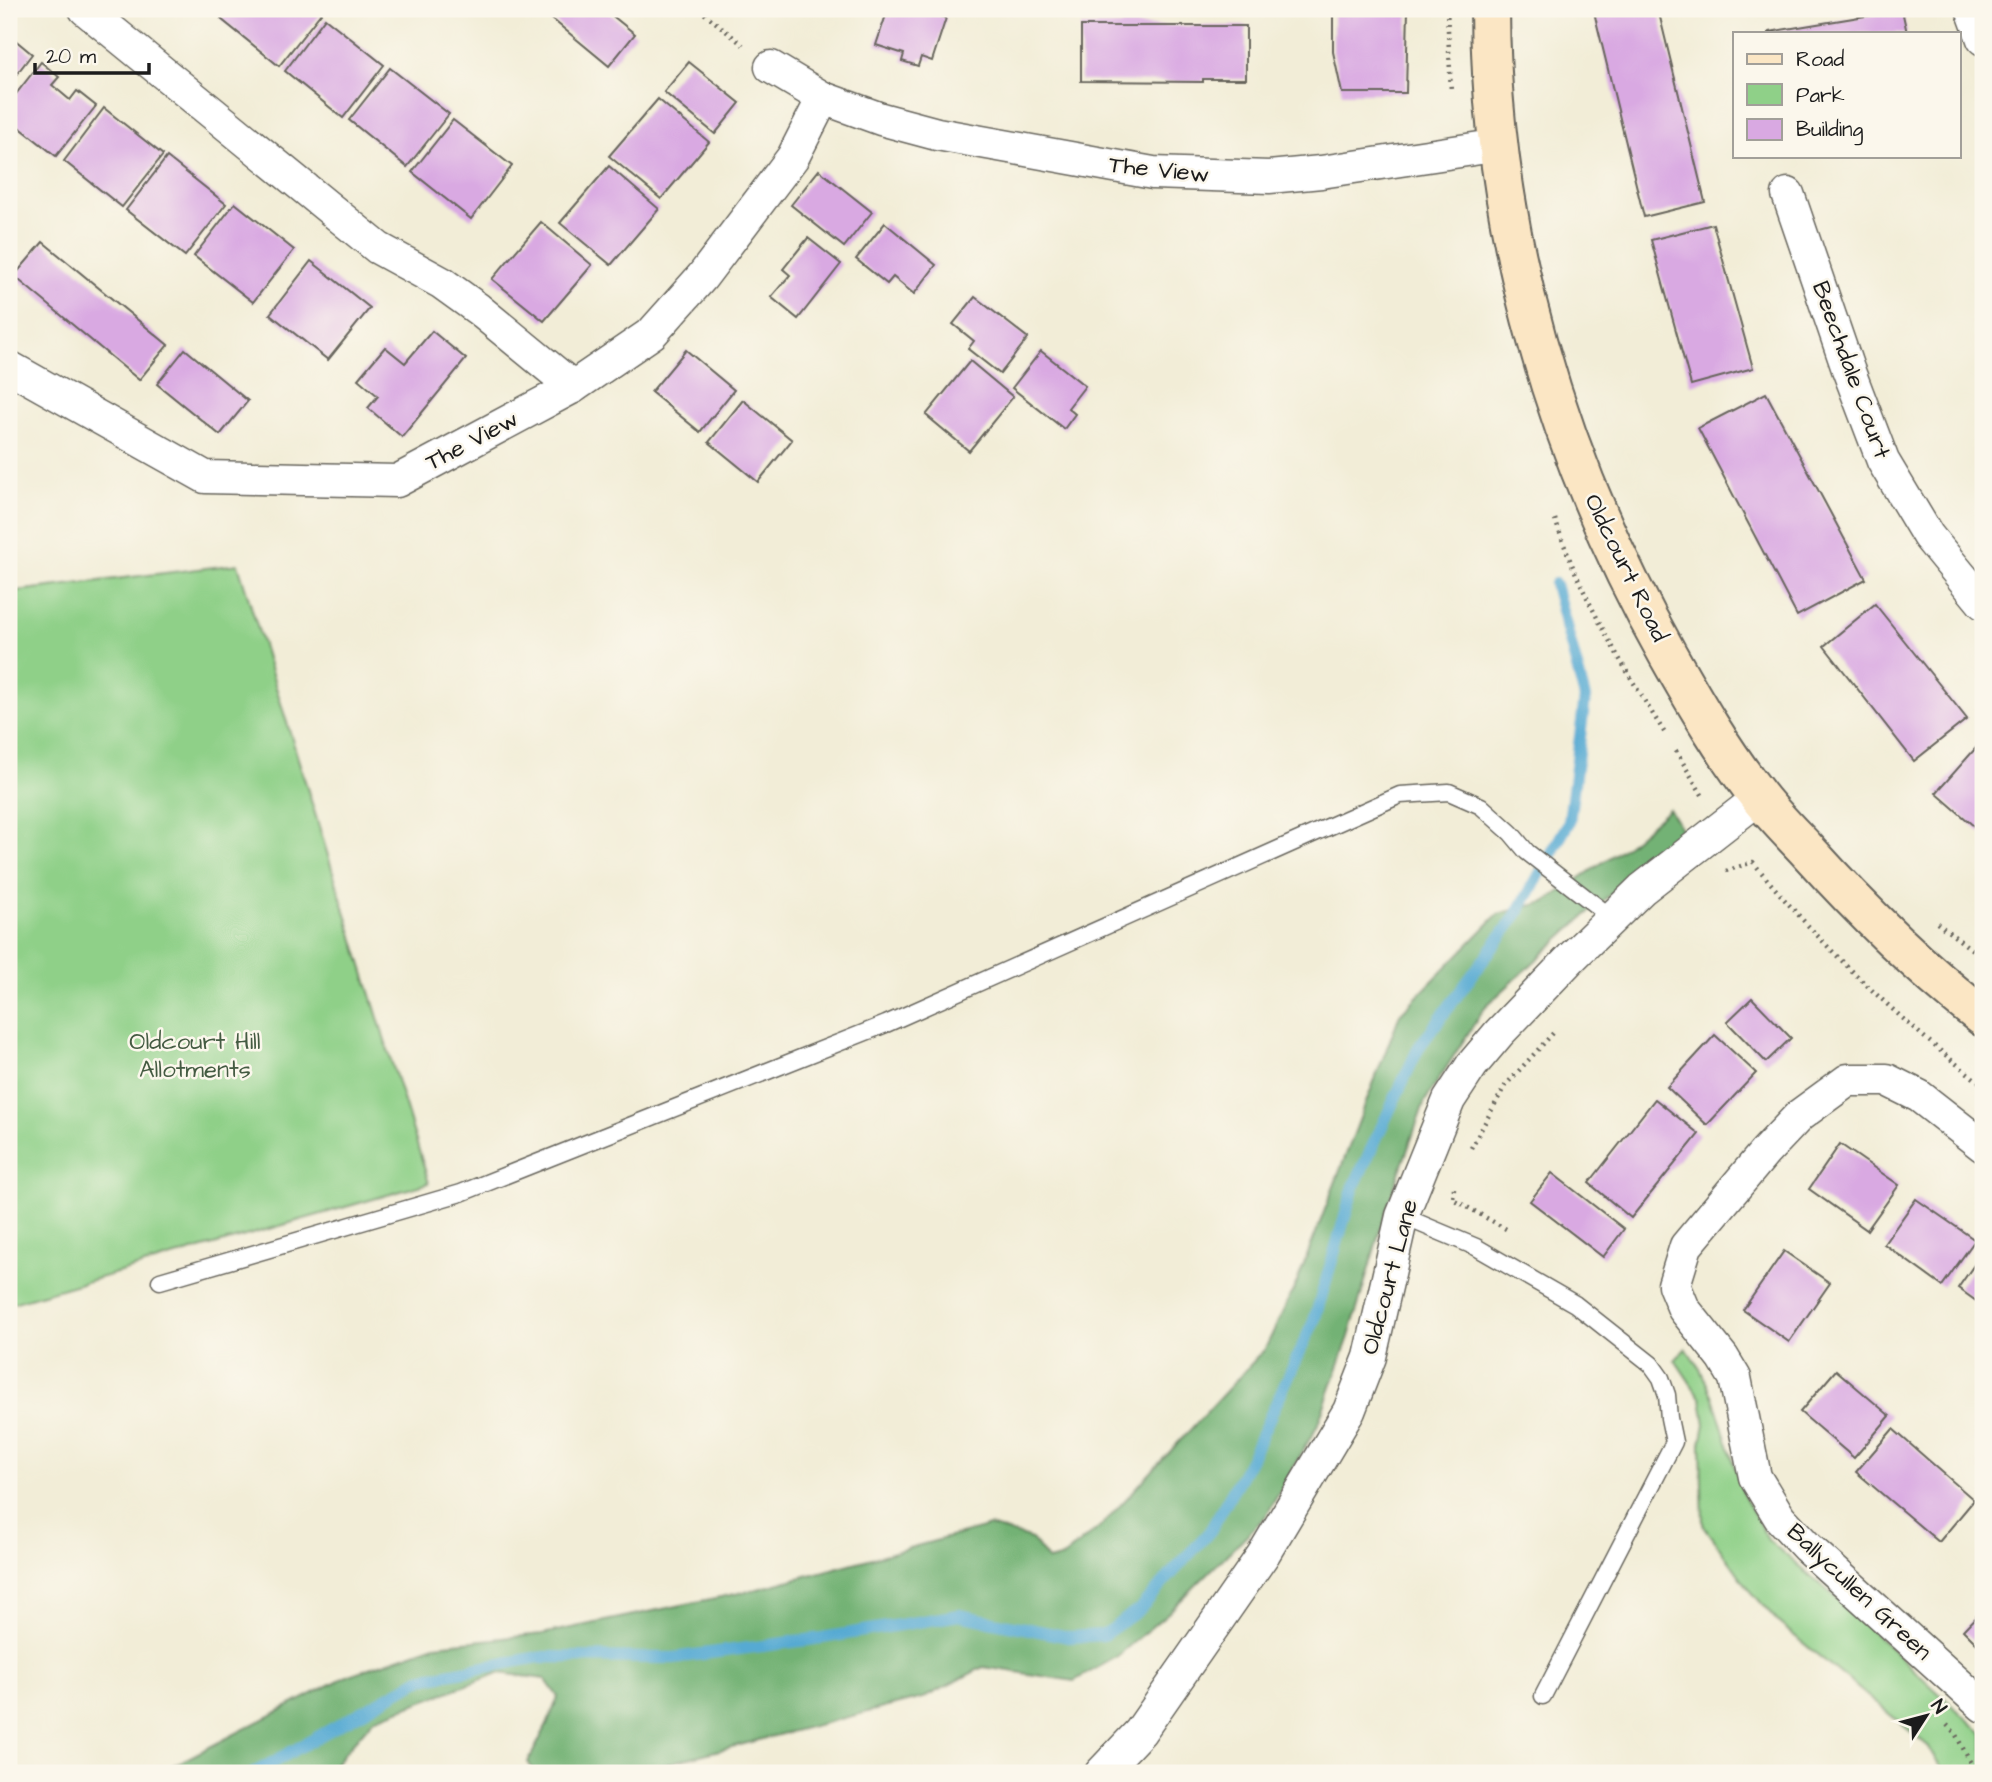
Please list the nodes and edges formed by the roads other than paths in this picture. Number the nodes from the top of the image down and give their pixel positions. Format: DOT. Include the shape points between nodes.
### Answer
graph roads {
  1 [pos="85,9"];
  2 [pos="1490,9"];
  3 [pos="1972,9"];
  4 [pos="1983,39"];
  5 [pos="771,67"];
  6 [pos="824,98"];
  7 [pos="1500,145"];
  8 [pos="1788,194"];
  9 [pos="9,367"];
  10 [pos="573,387"];
  11 [pos="1983,603"];
  12 [pos="1759,798"];
  13 [pos="1612,918"];
  14 [pos="1983,1017"];
  15 [pos="1983,1146"];
  16 [pos="1402,1216"];
  17 [pos="160,1282"];
  18 [pos="1543,1696"];
  19 [pos="1983,1706"];
  20 [pos="1101,1773"];
  1 -- 10 [label="street" via="378,248 442,283"];
  2 -- 7 [label="street, Oldcourt Road"];
  3 -- 4 [label="street"];
  5 -- 6 [label="street, The View"];
  6 -- 7 [label="street, The View" via="937,134 1153,173 1269,177"];
  6 -- 10 [label="street, The View" via="793,157 702,277 652,332"];
  7 -- 12 [label="street, Oldcourt Road" via="1529,314 1585,483 1656,635"];
  8 -- 11 [label="street, Beechdale Court" via="1883,461 1928,536"];
  9 -- 10 [label="street, The View" via="205,477 397,481"];
  12 -- 13 [label="street, Oldcourt Lane" via="1678,859"];
  12 -- 14 [label="street, Oldcourt Road" via="1850,899 1933,979"];
  13 -- 16 [label="street, Oldcourt Lane" via="1472,1065 1449,1100"];
  13 -- 17 [label="lane" via="1527,852 1481,806 1449,792 1400,795 886,1024 461,1193"];
  15 -- 19 [label="street, Ballycullen Green" via="1919,1096 1887,1080 1848,1080 1800,1115 1765,1152 1686,1246 1674,1285 1684,1309 1735,1378 1755,1478 1780,1518"];
  16 -- 18 [label="lane" via="1476,1247 1575,1304 1651,1364 1667,1395 1674,1441"];
  16 -- 20 [label="street, Oldcourt Lane" via="1370,1357 1349,1411 1263,1555 1140,1732"];
}
